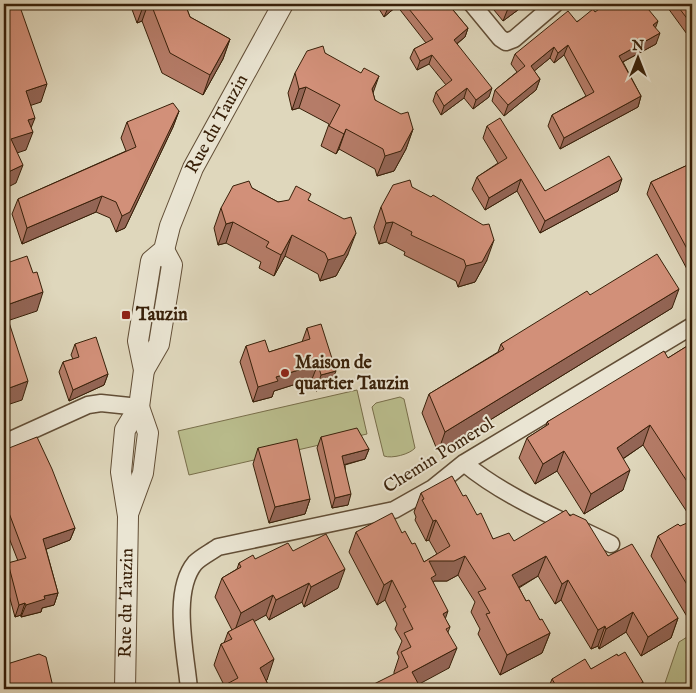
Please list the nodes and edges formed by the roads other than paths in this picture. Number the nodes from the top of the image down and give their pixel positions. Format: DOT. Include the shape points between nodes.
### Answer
graph roads {
  1 [pos="283,4"];
  2 [pos="472,4"];
  3 [pos="555,4"];
  4 [pos="692,326"];
  5 [pos="139,407"];
  6 [pos="4,443"];
  7 [pos="464,463"];
  8 [pos="611,544"];
  9 [pos="125,689"];
  10 [pos="189,689"];
  1 -- 5 [label="street, Rue du Tauzin" via="192,168 170,226 164,250 172,265 159,344 144,370"];
  2 -- 3 [label="street" via="506,42 514,39"];
  4 -- 7 [label="street, Chemin Pomerol"];
  5 -- 6 [label="street" via="101,403 88,405"];
  5 -- 9 [label="street, Rue du Tauzin" via="148,433 143,473 128,516"];
  7 -- 8 [label="street" via="520,498"];
  7 -- 10 [label="street, Chemin Pomerol" via="433,488 394,510 218,548 196,562 185,581 182,603"];
}
